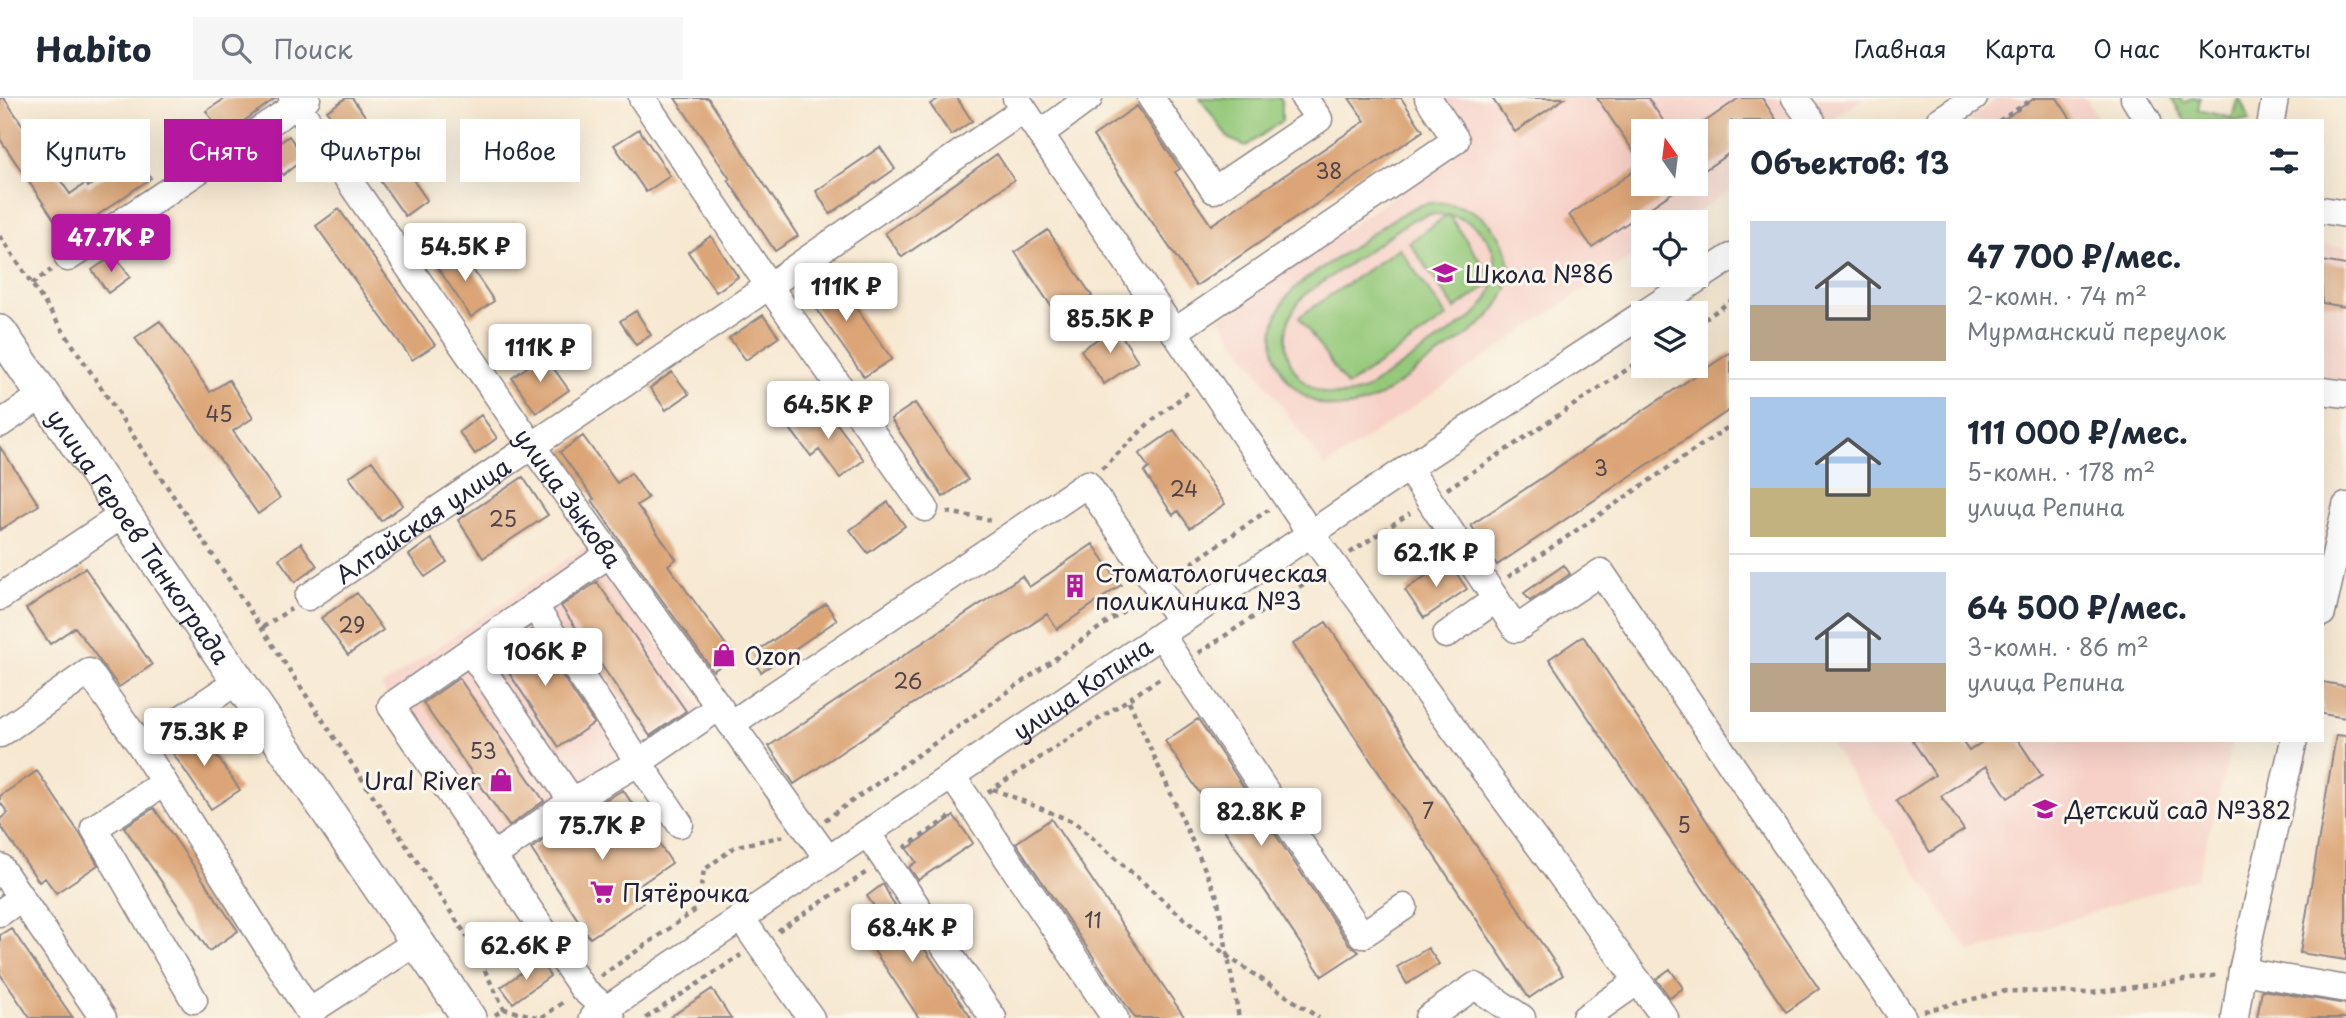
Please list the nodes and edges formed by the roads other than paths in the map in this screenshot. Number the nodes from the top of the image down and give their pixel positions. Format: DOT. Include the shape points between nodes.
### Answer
graph roads {
  1 [pos="642,98"];
  2 [pos="1089,98"];
  3 [pos="1151,98"];
  4 [pos="1304,98"];
  5 [pos="1429,98"];
  6 [pos="1795,98"];
  7 [pos="1974,98"];
  8 [pos="2134,98"];
  9 [pos="2275,98"];
  10 [pos="298,100"];
  11 [pos="1019,104"];
  12 [pos="1811,119"];
  13 [pos="1942,119"];
  14 [pos="2147,119"];
  15 [pos="2271,119"];
  16 [pos="1040,134"];
  17 [pos="2324,210"];
  18 [pos="2346,214"];
  19 [pos="68,258"];
  20 [pos="1729,258"];
  21 [pos="769,286"];
  22 [pos="1664,301"];
  23 [pos="1631,322"];
  24 [pos="0,332"];
  25 [pos="1174,332"];
  26 [pos="2324,391"];
  27 [pos="2346,394"];
  28 [pos="43,395"];
  29 [pos="0,424"];
  30 [pos="532,446"];
  31 [pos="1408,468"];
  32 [pos="2346,506"];
  33 [pos="925,508"];
  34 [pos="124,514"];
  35 [pos="1311,534"];
  36 [pos="609,554"];
  37 [pos="1493,594"];
  38 [pos="0,597"];
  39 [pos="309,597"];
  40 [pos="2324,604"];
  41 [pos="534,606"];
  42 [pos="1171,628"];
  43 [pos="1446,635"];
  44 [pos="470,651"];
  45 [pos="239,680"];
  46 [pos="725,715"];
  47 [pos="0,734"];
  48 [pos="2294,742"];
  49 [pos="141,746"];
  50 [pos="638,763"];
  51 [pos="952,776"];
  52 [pos="164,783"];
  53 [pos="572,801"];
  54 [pos="680,824"];
  55 [pos="867,833"];
  56 [pos="493,856"];
  57 [pos="828,859"];
  58 [pos="0,867"];
  59 [pos="11,905"];
  60 [pos="1404,907"];
  61 [pos="741,918"];
  62 [pos="417,942"];
  63 [pos="2242,971"];
  64 [pos="1638,981"];
  65 [pos="2346,989"];
  66 [pos="194,1000"];
  67 [pos="604,1015"];
  68 [pos="1903,1017"];
  69 [pos="103,1018"];
  70 [pos="469,1018"];
  71 [pos="811,1018"];
  72 [pos="993,1018"];
  73 [pos="1115,1018"];
  74 [pos="1428,1018"];
  75 [pos="1522,1018"];
  76 [pos="1586,1018"];
  77 [pos="1665,1018"];
  78 [pos="2235,1018"];
  1 -- 21 [label="street"];
  2 -- 16 [label="street"];
  3 -- 4 [label="street" via="1214,190 1319,119"];
  5 -- 25 [label="street" via="1457,140"];
  6 -- 12 [label="street"];
  7 -- 13 [label="street"];
  8 -- 14 [label="street"];
  9 -- 15 [label="street"];
  10 -- 19 [label="street"];
  10 -- 30 [label="street, улица Зыкова"];
  11 -- 16 [label="street"];
  11 -- 21 [label="street, Алтайская улица"];
  16 -- 25 [label="street"];
  17 -- 18 [label="street"];
  20 -- 22 [label="street, улица Котина"];
  21 -- 30 [label="street, Алтайская улица"];
  21 -- 33 [label="street"];
  23 -- 31 [label="street, улица Котина"];
  24 -- 28 [label="main road, улица Героев Танкограда"];
  25 -- 35 [label="street"];
  26 -- 27 [label="street"];
  28 -- 29 [label="street"];
  28 -- 34 [label="main road, улица Героев Танкограда"];
  30 -- 36 [label="street, улица Зыкова"];
  30 -- 39 [label="street, Алтайская улица"];
  31 -- 35 [label="street, улица Котина"];
  31 -- 37 [label="street"];
  32 -- 40 [label="street"];
  34 -- 38 [label="street"];
  34 -- 45 [label="main road, улица Героев Танкограда"];
  35 -- 42 [label="street, улица Котина"];
  35 -- 64 [label="street"];
  36 -- 41 [label="street"];
  36 -- 46 [label="street, улица Зыкова"];
  37 -- 43 [label="street"];
  37 -- 68 [label="street" via="1516,629 1601,572"];
  41 -- 44 [label="street"];
  41 -- 50 [label="street"];
  42 -- 46 [label="street" via="1158,587 1087,484"];
  42 -- 51 [label="street, улица Котина"];
  42 -- 60 [label="street" via="1181,665 1362,935"];
  44 -- 53 [label="street"];
  44 -- 56 [label="street" via="391,706"];
  45 -- 49 [label="street"];
  45 -- 62 [label="main road, улица Героев Танкограда"];
  46 -- 50 [label="street"];
  46 -- 57 [label="street, улица Зыкова"];
  47 -- 49 [label="street" via="89,672"];
  48 -- 63 [label="street"];
  49 -- 52 [label="street"];
  50 -- 53 [label="street"];
  50 -- 54 [label="street"];
  51 -- 55 [label="street, улица Котина"];
  51 -- 73 [label="street"];
  52 -- 62 [label="street" via="309,1012"];
  52 -- 66 [label="street" via="94,828"];
  53 -- 56 [label="street"];
  55 -- 57 [label="street, улица Котина"];
  55 -- 72 [label="street"];
  56 -- 67 [label="street"];
  57 -- 61 [label="street, улица Котина"];
  58 -- 59 [label="street"];
  59 -- 69 [label="street"];
  61 -- 67 [label="street, улица Котина"];
  61 -- 71 [label="street"];
  62 -- 70 [label="main road, улица Героев Танкограда"];
  63 -- 65 [label="street"];
  63 -- 78 [label="street"];
  64 -- 76 [label="street"];
  64 -- 77 [label="street"];
  74 -- 75 [label="street" via="1475,986"];
}
